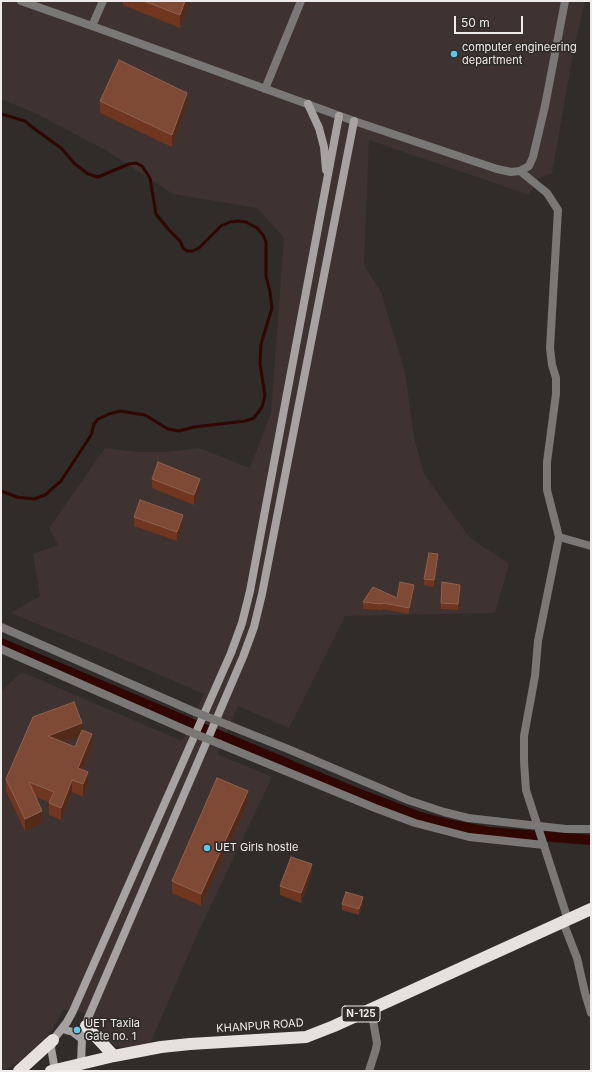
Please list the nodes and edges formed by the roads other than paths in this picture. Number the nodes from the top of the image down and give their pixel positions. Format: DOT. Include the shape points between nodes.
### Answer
graph roads {
  1 [pos="21,1"];
  2 [pos="103,1"];
  3 [pos="301,1"];
  4 [pos="565,1"];
  5 [pos="92,26"];
  6 [pos="265,89"];
  7 [pos="308,104"];
  8 [pos="340,116"];
  9 [pos="354,121"];
  10 [pos="520,171"];
  11 [pos="327,179"];
  12 [pos="559,537"];
  13 [pos="591,546"];
  14 [pos="1,627"];
  15 [pos="1,649"];
  16 [pos="538,829"];
  17 [pos="591,829"];
  18 [pos="543,843"];
  19 [pos="591,909"];
  20 [pos="566,921"];
  21 [pos="371,1009"];
  22 [pos="591,1013"];
  23 [pos="86,1026"];
  24 [pos="62,1029"];
  25 [pos="82,1039"];
  26 [pos="53,1040"];
  27 [pos="114,1056"];
  28 [pos="81,1063"];
  29 [pos="53,1070"];
  30 [pos="19,1071"];
  31 [pos="369,1071"];
  1 -- 5 [label="street"];
  2 -- 5 [label="street"];
  3 -- 6 [label="street"];
  4 -- 10 [label="street" via="534,157 529,166"];
  5 -- 6 [label="street"];
  6 -- 7 [label="street"];
  7 -- 8 [label="street"];
  7 -- 11 [label="street" via="321,134"];
  8 -- 9 [label="street"];
  8 -- 11 [label="street"];
  9 -- 10 [label="street" via="497,169"];
  9 -- 23 [label="street" via="254,627"];
  10 -- 12 [label="street" via="547,193 558,210 550,348 556,378 556,394 547,462 547,490"];
  11 -- 24 [label="street" via="242,623 73,1011"];
  12 -- 13 [label="street"];
  12 -- 16 [label="street" via="538,641 535,676 524,736 526,790"];
  14 -- 16 [label="street, bridge" via="195,712 408,800 468,818"];
  15 -- 18 [label="street, bridge" via="220,744 415,823 469,837"];
  16 -- 17 [label="street"];
  16 -- 18 [label="street"];
  18 -- 20 [label="street"];
  19 -- 20 [label="highway, KHANPUR ROAD / N-125"];
  20 -- 21 [label="highway, KHANPUR ROAD / N-125"];
  20 -- 22 [label="street"];
  21 -- 27 [label="highway, KHANPUR ROAD / N-125" via="306,1037 190,1044"];
  21 -- 31 [label="street" via="377,1043"];
  23 -- 25 [label="street"];
  23 -- 27 [label="highway"];
  24 -- 25 [label="street"];
  24 -- 26 [label="street"];
  25 -- 28 [label="street"];
  26 -- 29 [label="street"];
  26 -- 30 [label="highway"];
  27 -- 28 [label="highway, KHANPUR ROAD / N-125"];
  28 -- 29 [label="highway, KHANPUR ROAD / N-125"];
}
